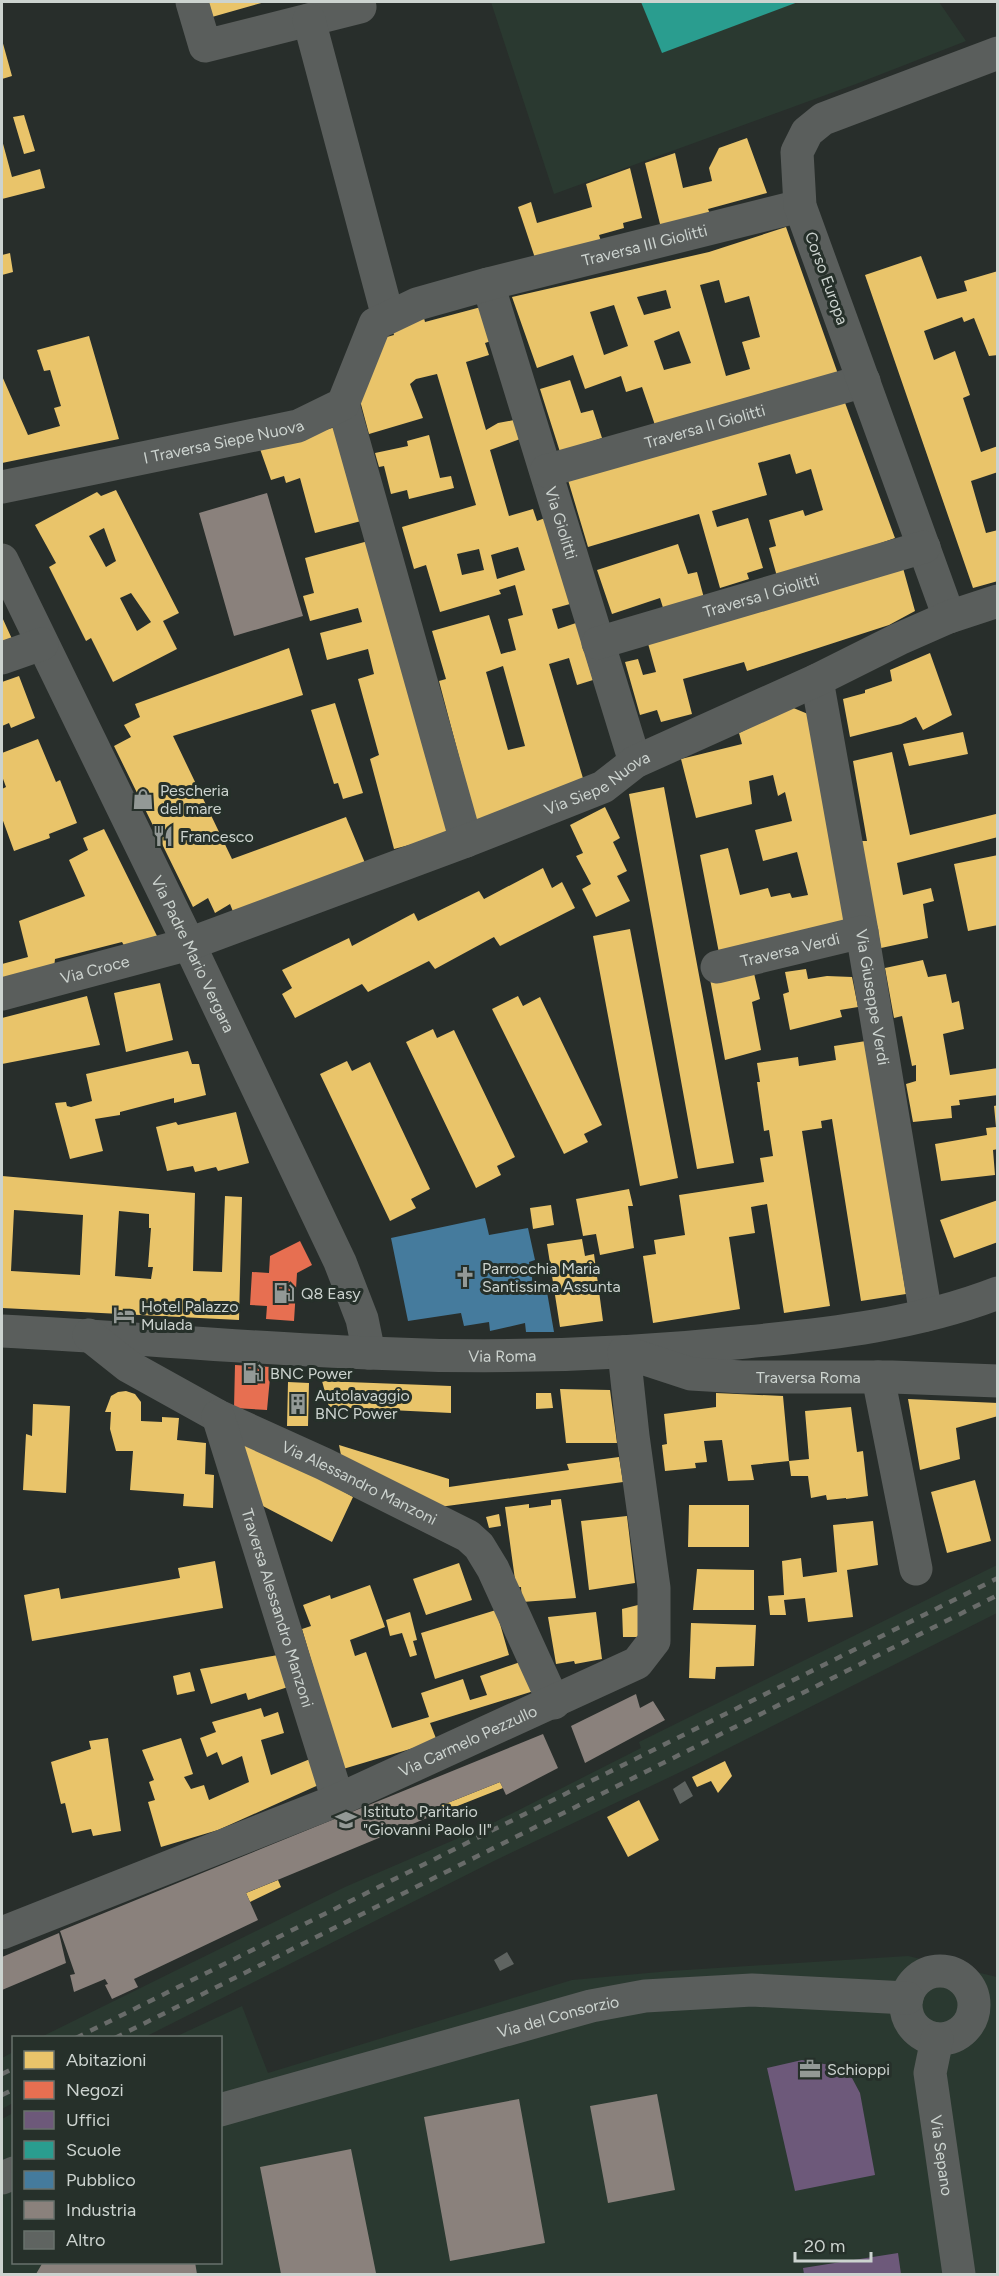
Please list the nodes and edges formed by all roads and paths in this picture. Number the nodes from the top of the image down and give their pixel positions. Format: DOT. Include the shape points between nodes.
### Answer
graph roads {
  1 [pos="192,2"];
  2 [pos="360,7"];
  3 [pos="309,20"];
  4 [pos="998,53"];
  5 [pos="800,206"];
  6 [pos="488,284"];
  7 [pos="388,318"];
  8 [pos="864,381"];
  9 [pos="343,404"];
  10 [pos="546,471"];
  11 [pos="2,487"];
  12 [pos="924,547"];
  13 [pos="2,560"];
  14 [pos="998,601"];
  15 [pos="949,617"];
  16 [pos="598,643"];
  17 [pos="42,644"];
  18 [pos="2,658"];
  19 [pos="817,680"];
  20 [pos="635,762"];
  21 [pos="466,841"];
  22 [pos="862,932"];
  23 [pos="189,944"];
  24 [pos="717,967"];
  25 [pos="2,994"];
  26 [pos="998,1293"];
  27 [pos="926,1315"];
  28 [pos="2,1331"];
  29 [pos="88,1335"];
  30 [pos="624,1352"];
  31 [pos="369,1353"];
  32 [pos="878,1377"];
  33 [pos="998,1381"];
  34 [pos="218,1416"];
  35 [pos="916,1569"];
  36 [pos="554,1703"];
  37 [pos="338,1800"];
  38 [pos="2,1933"];
  39 [pos="907,1998"];
  40 [pos="986,2005"];
  41 [pos="937,2039"];
  42 [pos="222,2109"];
  43 [pos="960,2274"];
  1 -- 3 [label="street" via="205,46"];
  2 -- 3 [label="street"];
  3 -- 7 [label="street"];
  4 -- 5 [label="street, Corso Europa" via="823,119 807,132 797,153"];
  5 -- 6 [label="street, Traversa III Giolitti"];
  5 -- 8 [label="street, Corso Europa"];
  6 -- 7 [label="street" via="417,304"];
  6 -- 10 [label="street, Via Giolitti"];
  7 -- 9 [label="street" via="375,324"];
  8 -- 10 [label="street, Traversa II Giolitti"];
  8 -- 12 [label="street, Corso Europa"];
  9 -- 11 [label="street, I Traversa Siepe Nuova" via="298,426"];
  9 -- 21 [label="street"];
  10 -- 16 [label="street, Via Giolitti"];
  12 -- 15 [label="street, Corso Europa"];
  12 -- 16 [label="street, Traversa I Giolitti"];
  13 -- 17 [label="street, Via Padre Mario Vergara"];
  14 -- 15 [label="street, Via Siepe Nuova"];
  15 -- 19 [label="street, Via Siepe Nuova"];
  16 -- 20 [label="street, Via Giolitti"];
  17 -- 18 [label="street"];
  17 -- 23 [label="street, Via Padre Mario Vergara"];
  19 -- 20 [label="street, Via Siepe Nuova"];
  19 -- 22 [label="street, Via Giuseppe Verdi"];
  20 -- 21 [label="street, Via Siepe Nuova" via="603,787"];
  21 -- 23 [label="street, Via Siepe Nuova"];
  22 -- 24 [label="street, Traversa Verdi"];
  22 -- 27 [label="street, Via Giuseppe Verdi"];
  23 -- 25 [label="street, Via Croce"];
  23 -- 31 [label="street, Via Padre Mario Vergara" via="340,1262 362,1319"];
  26 -- 27 [label="street, Via Roma"];
  27 -- 30 [label="street, Via Roma" via="819,1334"];
  28 -- 29 [label="street, Via Roma"];
  29 -- 31 [label="street, Via Roma"];
  29 -- 34 [label="street, Via Alessandro Manzoni" via="128,1365"];
  30 -- 31 [label="street, Via Roma" via="498,1356"];
  30 -- 32 [label="street, Traversa Roma" via="691,1374"];
  30 -- 36 [label="street, Via Carmelo Pezzullo" via="654,1588 654,1641 637,1663"];
  32 -- 33 [label="street, Traversa Roma"];
  32 -- 35 [label="street"];
  34 -- 36 [label="street, Via Alessandro Manzoni" via="468,1536 493,1569"];
  34 -- 37 [label="street, Traversa Alessandro Manzoni"];
  36 -- 37 [label="street, Via Carmelo Pezzullo"];
  37 -- 38 [label="street, Via Carmelo Pezzullo"];
  39 -- 40 [label="street" via="918,1980 937,1971 958,1976"];
  39 -- 41 [label="street" via="910,2020 917,2030"];
  39 -- 42 [label="street, Via del Consorzio" via="752,1990 645,1996 591,2006"];
  40 -- 41 [label="street" via="972,2015 959,2033"];
  41 -- 43 [label="street, Via Sepano" via="930,2073"];
}
